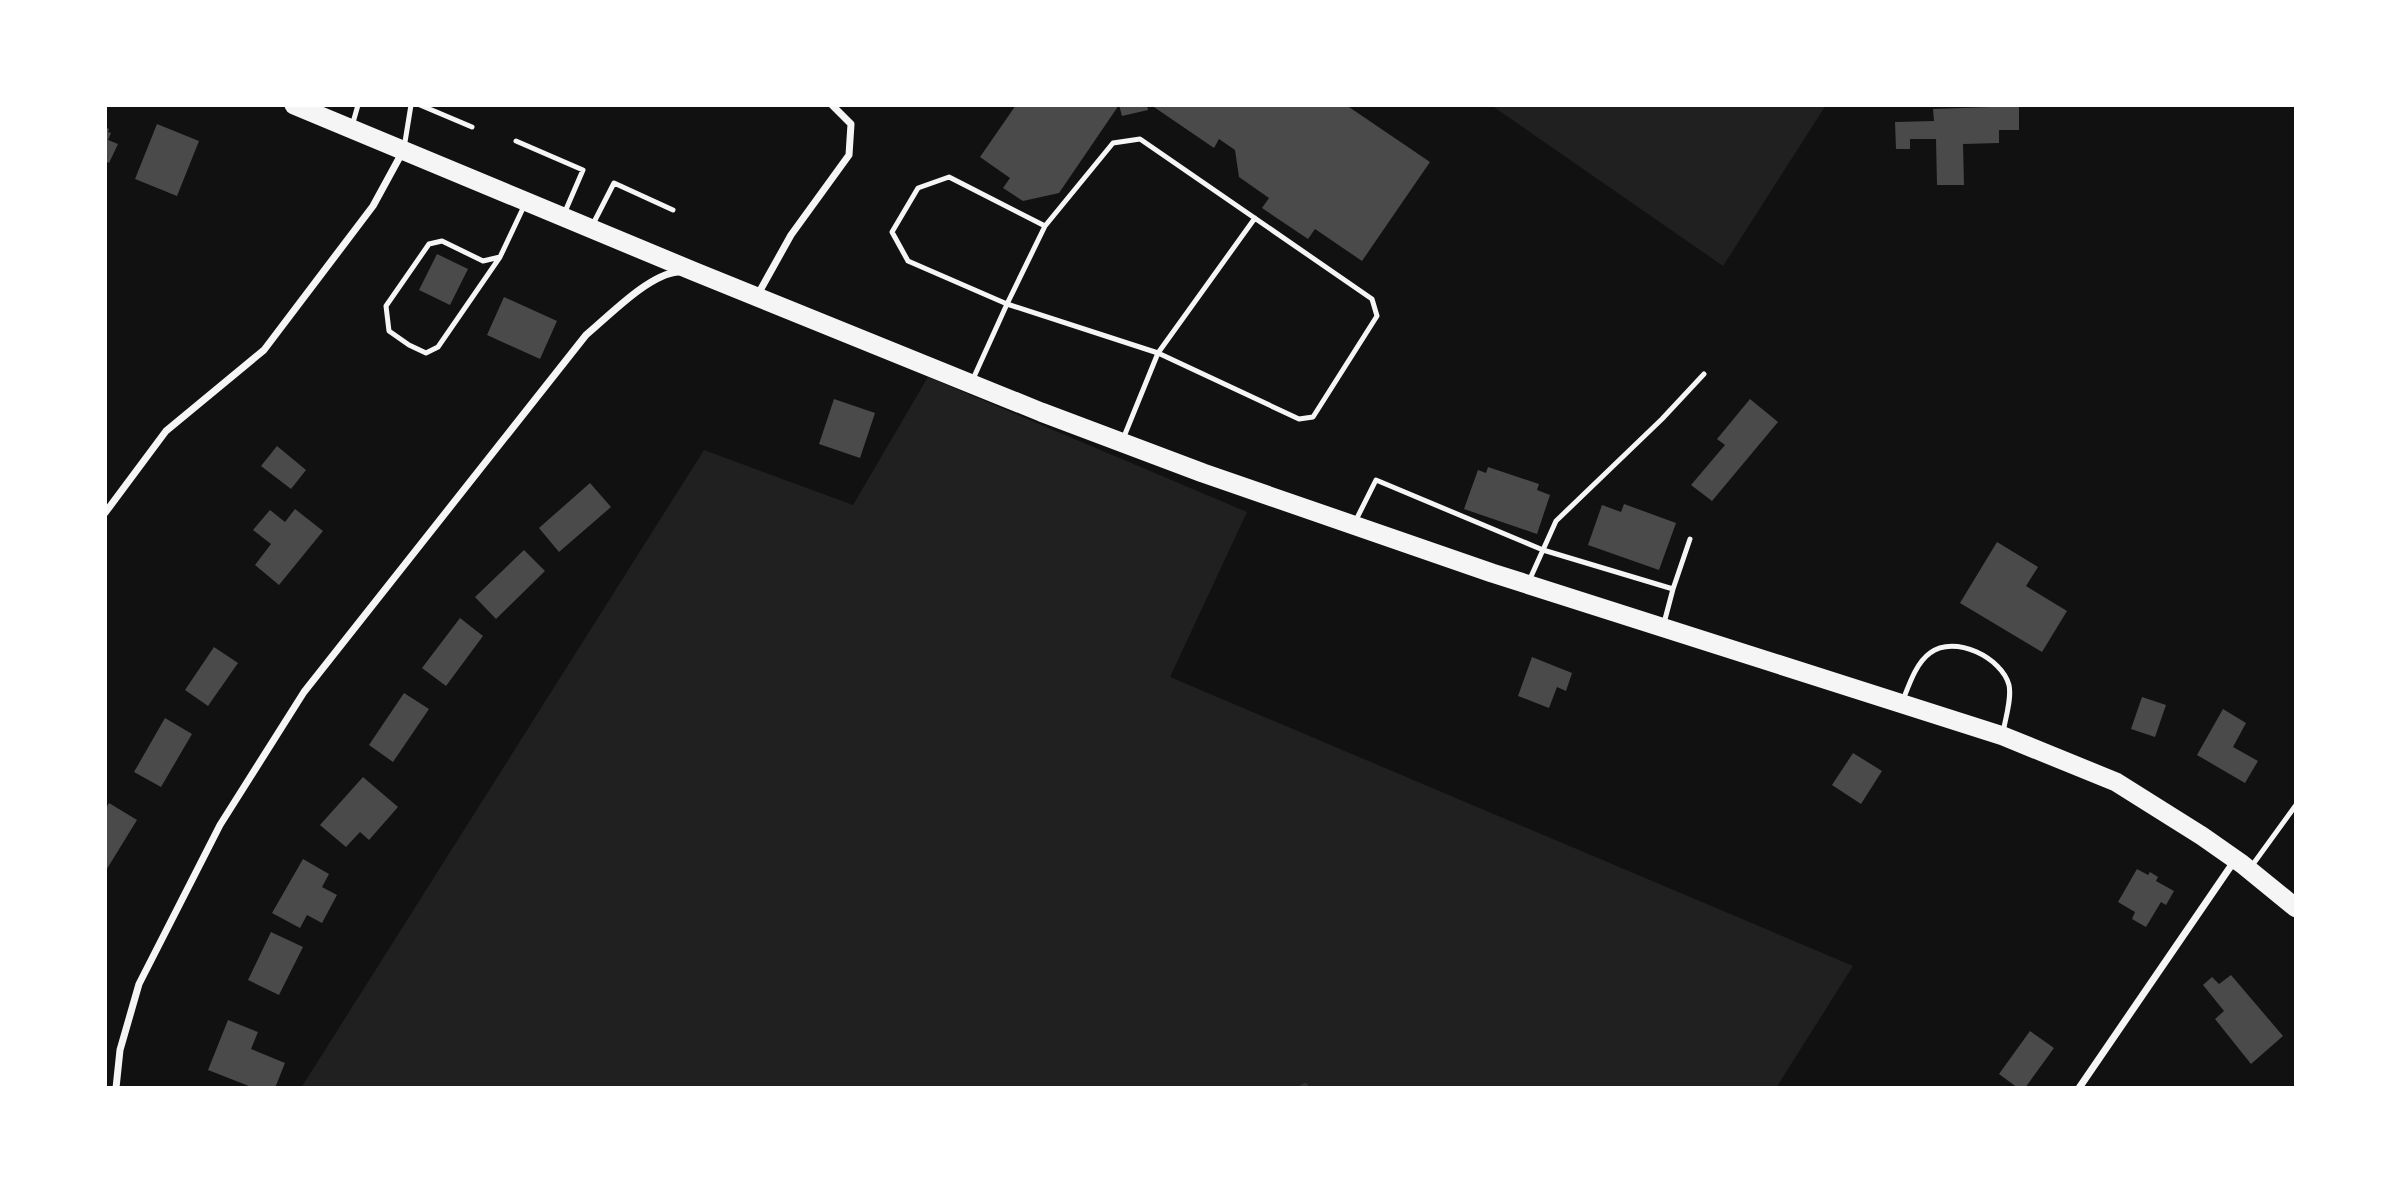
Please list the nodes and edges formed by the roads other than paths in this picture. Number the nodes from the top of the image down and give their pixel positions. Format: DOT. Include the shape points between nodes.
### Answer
graph roads {
  1 [pos="293,105"];
  2 [pos="358,105"];
  3 [pos="411,105"];
  4 [pos="420,105"];
  5 [pos="832,105"];
  6 [pos="472,127"];
  7 [pos="351,129"];
  8 [pos="516,141"];
  9 [pos="404,151"];
  10 [pos="526,202"];
  11 [pos="673,210"];
  12 [pos="563,217"];
  13 [pos="1255,218"];
  14 [pos="1045,226"];
  15 [pos="591,229"];
  16 [pos="500,257"];
  17 [pos="693,271"];
  18 [pos="757,297"];
  19 [pos="1007,304"];
  20 [pos="1158,353"];
  21 [pos="1704,373"];
  22 [pos="971,383"];
  23 [pos="1121,442"];
  24 [pos="105,513"];
  25 [pos="1354,525"];
  26 [pos="1690,539"];
  27 [pos="1543,550"];
  28 [pos="1528,584"];
  29 [pos="1673,589"];
  30 [pos="1663,628"];
  31 [pos="1901,704"];
  32 [pos="2003,736"];
  33 [pos="2296,805"];
  34 [pos="2242,865"];
  35 [pos="2296,908"];
  36 [pos="116,1088"];
  37 [pos="2079,1088"];
  1 -- 7 [label="highway"];
  2 -- 7 [label="lane"];
  3 -- 9 [label="lane"];
  4 -- 6 [label="lane"];
  5 -- 18 [label="street" via="851,124 849,155 791,236"];
  7 -- 9 [label="highway"];
  8 -- 12 [label="lane" via="583,170"];
  9 -- 10 [label="highway"];
  9 -- 24 [label="street" via="373,206 264,350 166,431"];
  10 -- 12 [label="highway"];
  10 -- 16 [label="lane"];
  11 -- 15 [label="lane" via="614,183"];
  12 -- 15 [label="highway"];
  13 -- 14 [label="lane" via="1140,139 1113,143"];
  13 -- 20 [label="lane"];
  13 -- 20 [label="lane" via="1372,299 1377,316 1314,417 1299,419"];
  14 -- 19 [label="lane"];
  14 -- 19 [label="lane" via="949,177 919,188 892,232 908,261"];
  15 -- 17 [label="highway"];
  16 -- 16 [label="lane" via="483,261 442,241 429,244 386,306 389,331 426,353 438,347"];
  17 -- 18 [label="highway"];
  17 -- 36 [label="street" via="668,273 641,289 586,335 304,692 220,825 139,984 120,1050"];
  18 -- 22 [label="highway"];
  19 -- 20 [label="lane"];
  19 -- 22 [label="lane"];
  20 -- 23 [label="lane"];
  21 -- 27 [label="lane" via="1556,521"];
  22 -- 23 [label="highway"];
  23 -- 25 [label="highway"];
  25 -- 27 [label="lane" via="1376,480"];
  25 -- 28 [label="highway"];
  26 -- 29 [label="lane"];
  27 -- 28 [label="lane"];
  27 -- 29 [label="lane"];
  28 -- 30 [label="highway"];
  29 -- 30 [label="lane"];
  30 -- 31 [label="highway"];
  31 -- 32 [label="highway"];
  31 -- 32 [label="lane" via="1915,671 1930,653 1961,647 1994,662 2005,674 2010,689"];
  32 -- 34 [label="highway" via="2116,782"];
  33 -- 34 [label="lane"];
  34 -- 35 [label="highway"];
  34 -- 37 [label="street"];
}
